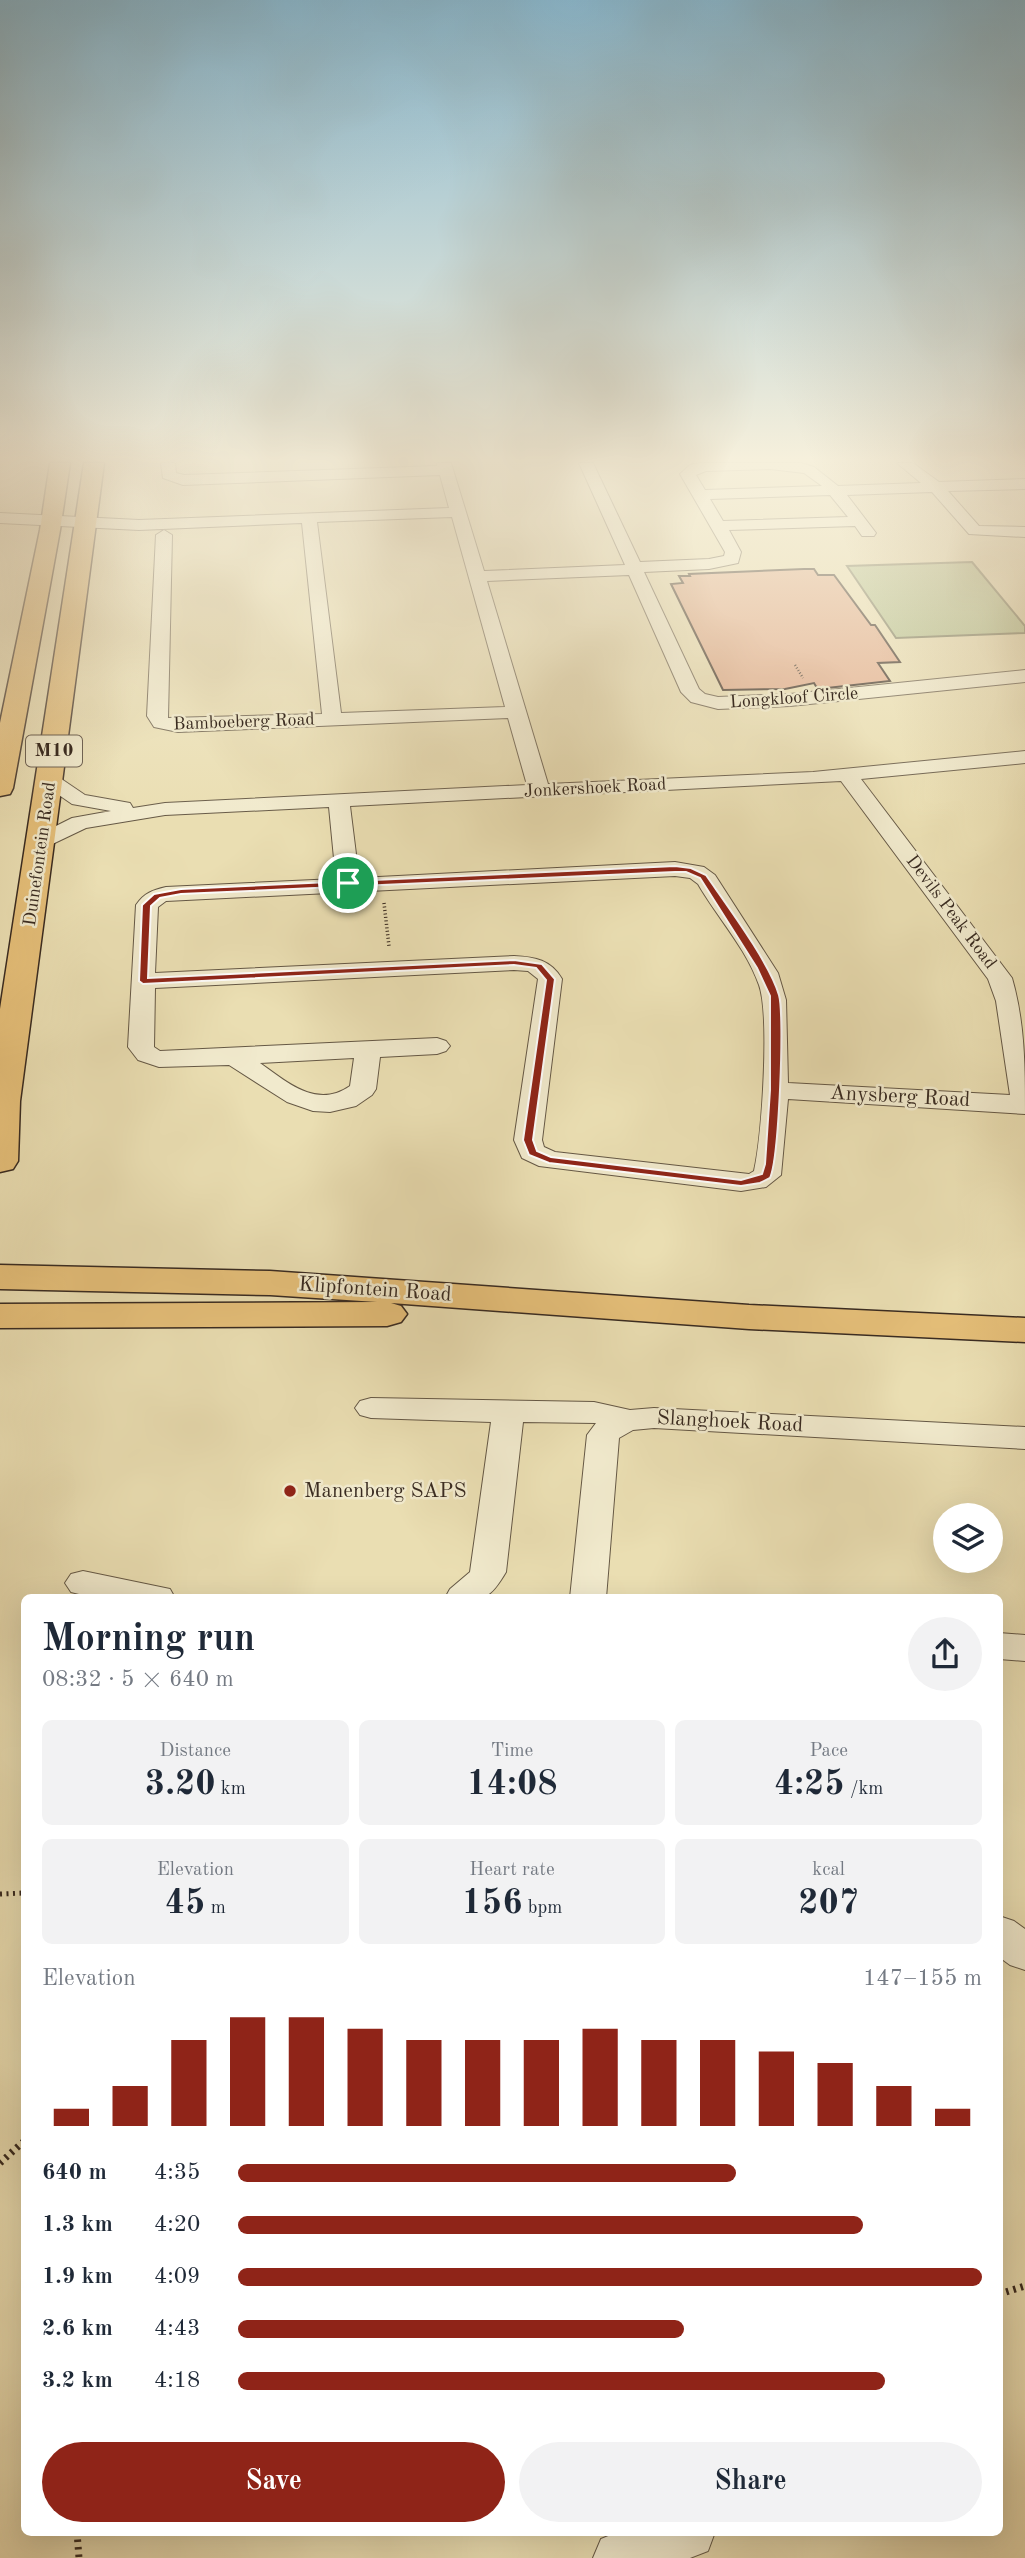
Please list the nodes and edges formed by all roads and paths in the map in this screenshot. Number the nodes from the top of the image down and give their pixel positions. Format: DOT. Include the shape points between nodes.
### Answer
graph roads {
  1 [pos="39,582"];
  2 [pos="76,582"];
  3 [pos="162,582"];
  4 [pos="316,582"];
  5 [pos="479,582"];
  6 [pos="641,582"];
  7 [pos="1025,676"];
  8 [pos="517,712"];
  9 [pos="332,720"];
  10 [pos="1025,757"];
  11 [pos="848,776"];
  12 [pos="50,780"];
  13 [pos="0,788"];
  14 [pos="539,790"];
  15 [pos="340,800"];
  16 [pos="165,809"];
  17 [pos="41,842"];
  18 [pos="348,883"];
  19 [pos="384,901"];
  20 [pos="390,950"];
  21 [pos="143,981"];
  22 [pos="1016,994"];
  23 [pos="437,1046"];
  24 [pos="368,1049"];
  25 [pos="234,1056"];
  26 [pos="775,1090"];
  27 [pos="1025,1105"];
  28 [pos="0,1161"];
  29 [pos="0,1277"];
  30 [pos="0,1316"];
  31 [pos="749,1317"];
  32 [pos="1025,1330"];
  33 [pos="371,1408"];
  34 [pos="508,1412"];
  35 [pos="630,1420"];
  36 [pos="1025,1438"];
  37 [pos="83,1583"];
  38 [pos="137,1594"];
  39 [pos="468,1594"];
  40 [pos="587,1594"];
  41 [pos="1003,1646"];
  42 [pos="1025,1648"];
  43 [pos="0,1894"];
  44 [pos="21,1894"];
  45 [pos="1003,1936"];
  46 [pos="1025,1953"];
  47 [pos="21,2144"];
  48 [pos="0,2163"];
  49 [pos="1025,2286"];
  50 [pos="1003,2293"];
  51 [pos="77,2536"];
  52 [pos="678,2536"];
  53 [pos="79,2558"];
  54 [pos="620,2558"];
  1 -- 13 [label="main road, M10"];
  2 -- 12 [label="main road, Duinefontein Road / M10"];
  3 -- 9 [label="street, Bamboeberg Road" via="158,721 178,726"];
  4 -- 9 [label="street"];
  5 -- 8 [label="street"];
  6 -- 7 [label="street, Longkloof Circle" via="691,692 698,698 726,703 848,688"];
  8 -- 9 [label="street, Bamboeberg Road"];
  8 -- 14 [label="street"];
  10 -- 11 [label="street, Jonkershoek Road"];
  11 -- 14 [label="street, Jonkershoek Road"];
  11 -- 22 [label="street, Devils Peak Road"];
  12 -- 16 [label="street, Jonkershoek Road" via="79,800"];
  12 -- 17 [label="main road, Duinefontein Road / M10"];
  14 -- 15 [label="street, Jonkershoek Road"];
  15 -- 16 [label="street, Jonkershoek Road"];
  15 -- 18 [label="street"];
  16 -- 17 [label="street, Jonkershoek Road" via="80,823"];
  17 -- 28 [label="main road, Duinefontein Road / M10" via="3,1101"];
  18 -- 21 [label="street" via="157,896 147,905"];
  18 -- 26 [label="street" via="675,869 696,872 707,880 771,984 775,996"];
  19 -- 20 [label="path"];
  21 -- 25 [label="street" via="143,1052 174,1060"];
  21 -- 26 [label="street" via="514,963 539,966 550,979 528,1140 533,1152 549,1160 741,1183 757,1181 766,1175 770,1164"];
  22 -- 27 [label="street, Devils Peak Road"];
  23 -- 24 [label="street"];
  24 -- 25 [label="street"];
  24 -- 25 [label="street" via="363,1089 347,1100 333,1102 289,1096"];
  26 -- 27 [label="street, Anysberg Road"];
  29 -- 31 [label="main road, Klipfontein Road" via="335,1287"];
  30 -- 31 [label="main road, Klipfontein Road"];
  31 -- 32 [label="main road, Klipfontein Road"];
  33 -- 34 [label="street"];
  34 -- 35 [label="street" via="594,1412"];
  34 -- 39 [label="street" via="488,1572"];
  35 -- 36 [label="street, Slanghoek Road"];
  35 -- 40 [label="street, Slanghoek Road" via="603,1435"];
  37 -- 38 [label="street"];
  41 -- 42 [label="street"];
  43 -- 44 [label="path"];
  45 -- 46 [label="street"];
  47 -- 48 [label="path"];
  49 -- 50 [label="path"];
  51 -- 53 [label="path"];
  52 -- 54 [label="street"];
}
